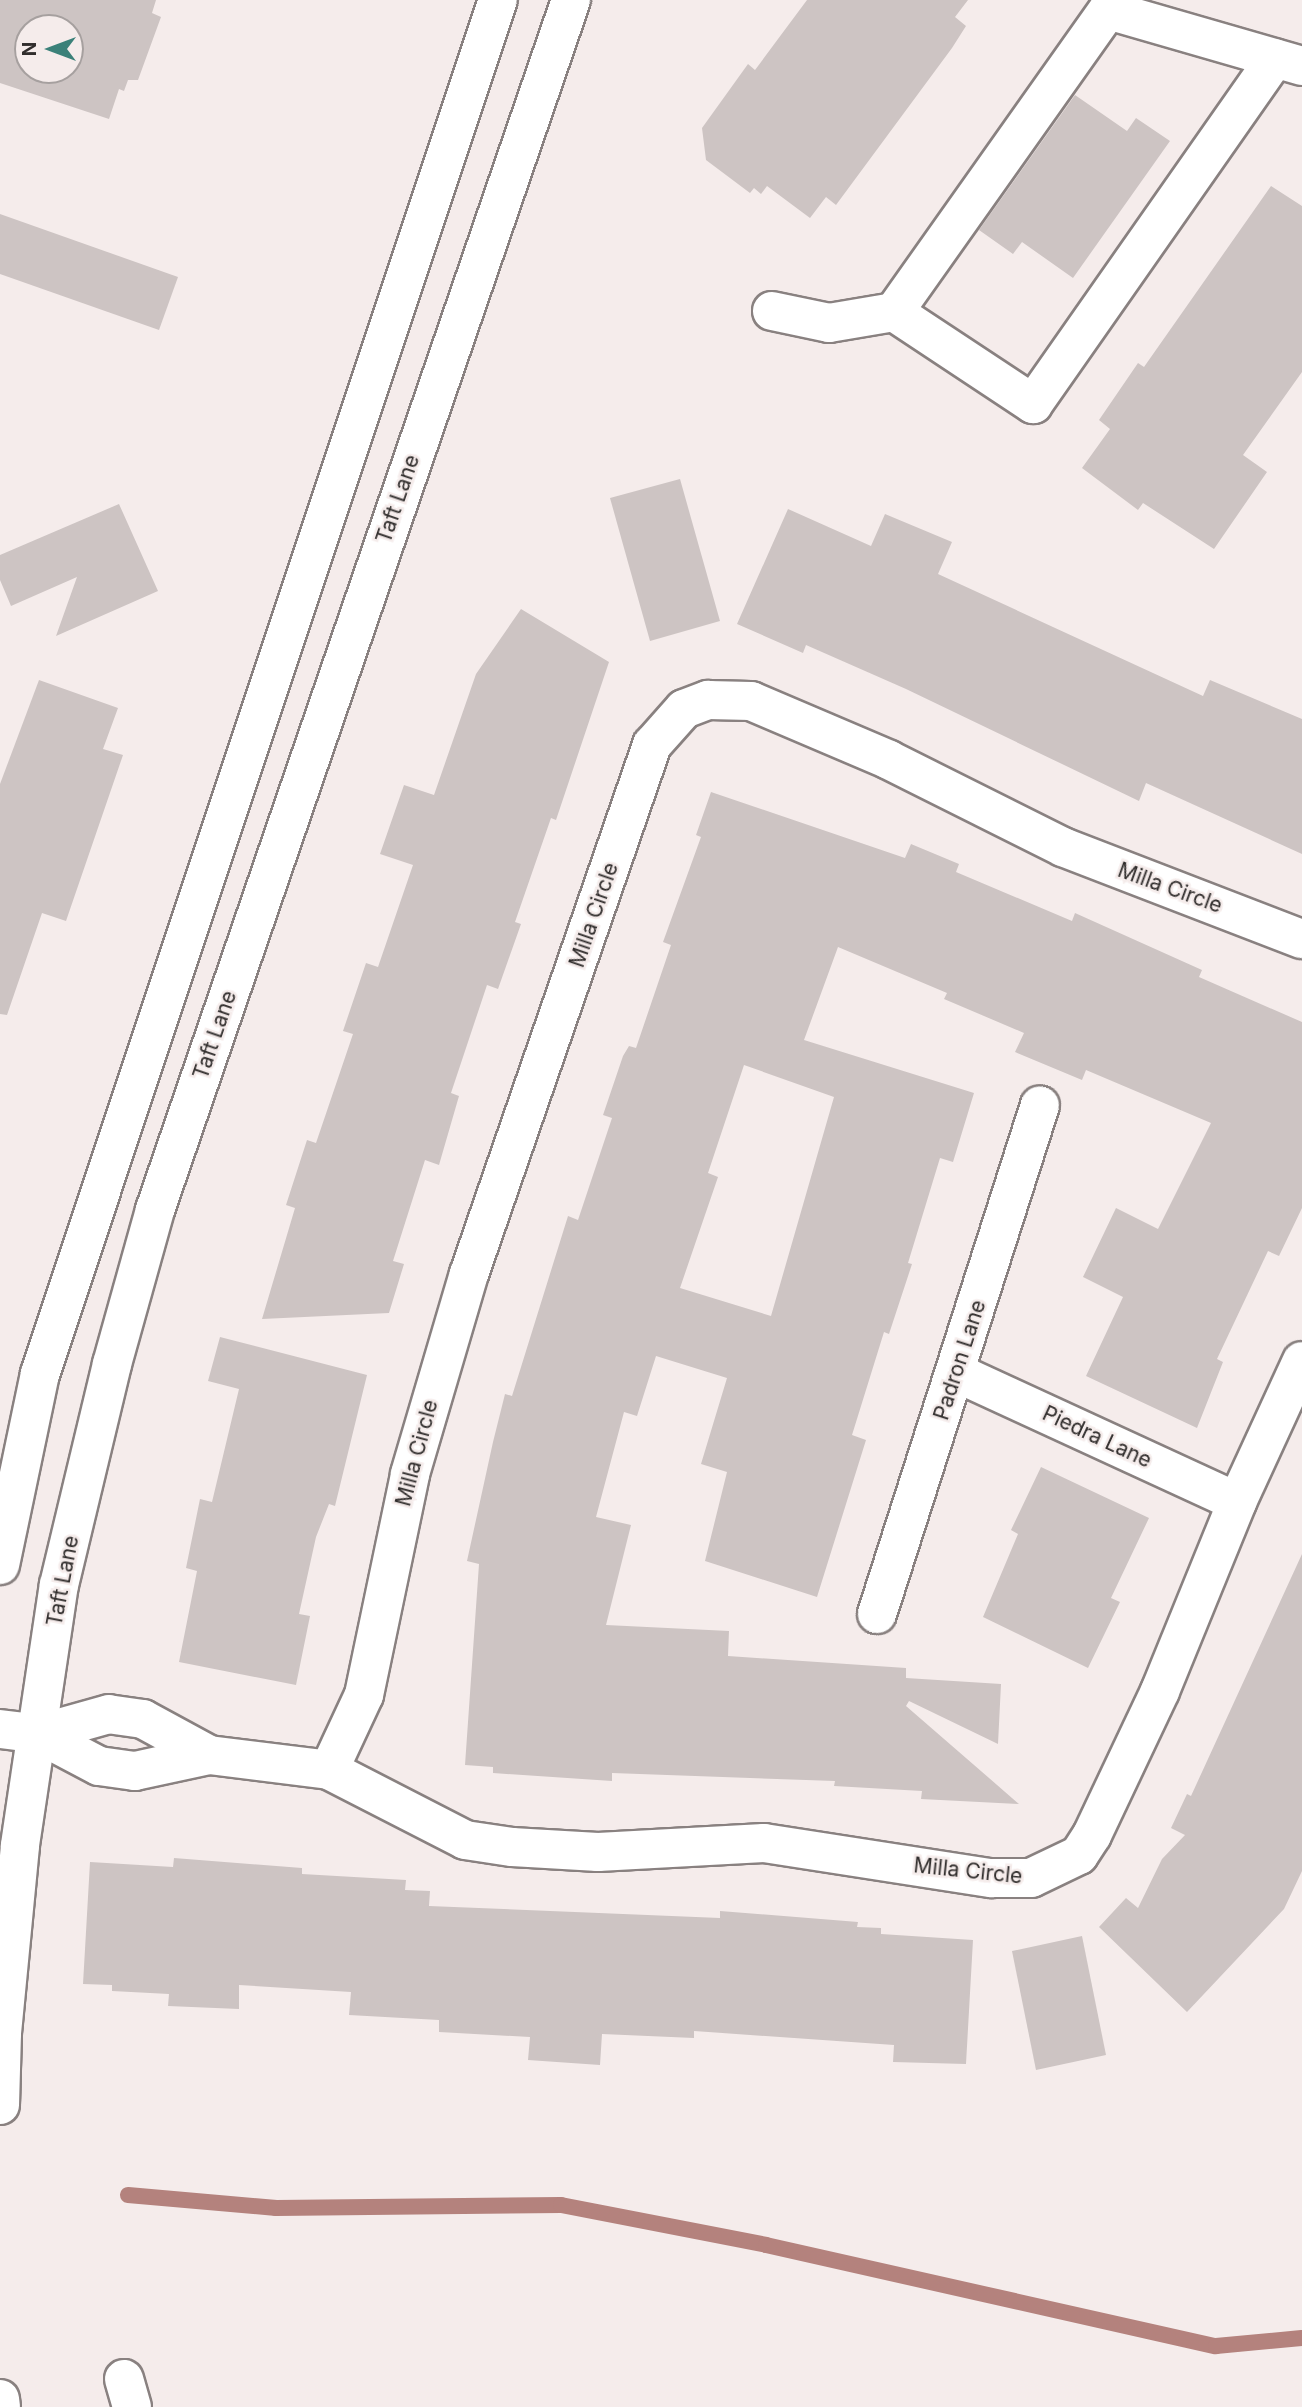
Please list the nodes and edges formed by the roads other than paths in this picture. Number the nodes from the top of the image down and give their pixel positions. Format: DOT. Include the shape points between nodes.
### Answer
graph roads {
  1 [pos="498,0"];
  2 [pos="571,0"];
  3 [pos="1289,62"];
  4 [pos="772,311"];
  5 [pos="894,312"];
  6 [pos="1302,939"];
  7 [pos="1040,1105"];
  8 [pos="1302,1361"];
  9 [pos="957,1373"];
  10 [pos="1237,1502"];
  11 [pos="0,1565"];
  12 [pos="877,1614"];
  13 [pos="0,1729"];
  14 [pos="38,1734"];
  15 [pos="209,1755"];
  16 [pos="329,1770"];
  17 [pos="0,2105"];
  18 [pos="0,2399"];
  19 [pos="1,2407"];
  1 -- 11 [label="street" via="40,1374"];
  2 -- 14 [label="street, Taft Lane" via="155,1210 59,1585"];
  3 -- 5 [label="street" via="1108,10"];
  3 -- 5 [label="street" via="1033,404"];
  4 -- 5 [label="street" via="829,323"];
  6 -- 16 [label="street, Milla Circle" via="1063,847 889,760 751,701 708,700 684,709 652,745 468,1274 410,1474 364,1695"];
  7 -- 9 [label="street, Padron Lane"];
  8 -- 10 [label="street, Milla Circle"];
  9 -- 10 [label="street, Piedra Lane"];
  9 -- 12 [label="street, Padron Lane"];
  10 -- 16 [label="street, Milla Circle" via="1160,1691 1092,1835 1079,1855 1031,1878 991,1878 764,1843 598,1852 465,1840"];
  13 -- 14 [label="street"];
  14 -- 15 [label="street, Milla Circle" via="99,1766 135,1771"];
  14 -- 15 [label="street, Milla Circle" via="109,1714 142,1719"];
  14 -- 17 [label="street, Taft Lane" via="19,1859 2,2033"];
  15 -- 16 [label="street, Milla Circle"];
  18 -- 19 [label="street"];
}
